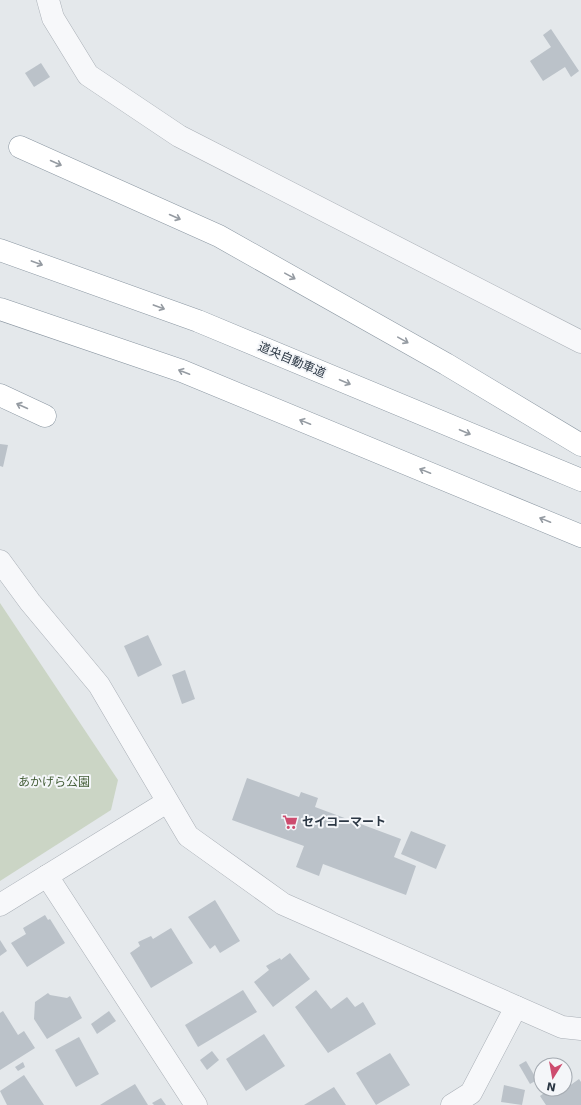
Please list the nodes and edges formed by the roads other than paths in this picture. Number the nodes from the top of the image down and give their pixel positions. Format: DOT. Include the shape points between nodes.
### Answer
graph roads {
  1 [pos="48,0"];
  2 [pos="20,148"];
  3 [pos="0,250"];
  4 [pos="0,309"];
  5 [pos="581,342"];
  6 [pos="0,395"];
  7 [pos="45,416"];
  8 [pos="581,445"];
  9 [pos="581,480"];
  10 [pos="581,536"];
  11 [pos="0,561"];
  12 [pos="167,802"];
  13 [pos="47,876"];
  14 [pos="0,905"];
  15 [pos="516,1007"];
  16 [pos="581,1029"];
  17 [pos="196,1105"];
  18 [pos="452,1105"];
  1 -- 5 [label="street" via="54,18 88,75 179,136"];
  2 -- 8 [label="highway, one-way" via="219,236 446,364"];
  3 -- 9 [label="highway, 道央自動車道, one-way" via="198,321"];
  10 -- 4 [label="highway, one-way" via="182,371"];
  7 -- 6 [label="highway, one-way"];
  11 -- 12 [label="street" via="30,602 99,685"];
  12 -- 13 [label="street"];
  12 -- 15 [label="street" via="188,836 283,904"];
  13 -- 14 [label="street"];
  13 -- 17 [label="street"];
  15 -- 16 [label="street" via="562,1027"];
  15 -- 18 [label="street" via="471,1093"];
}
